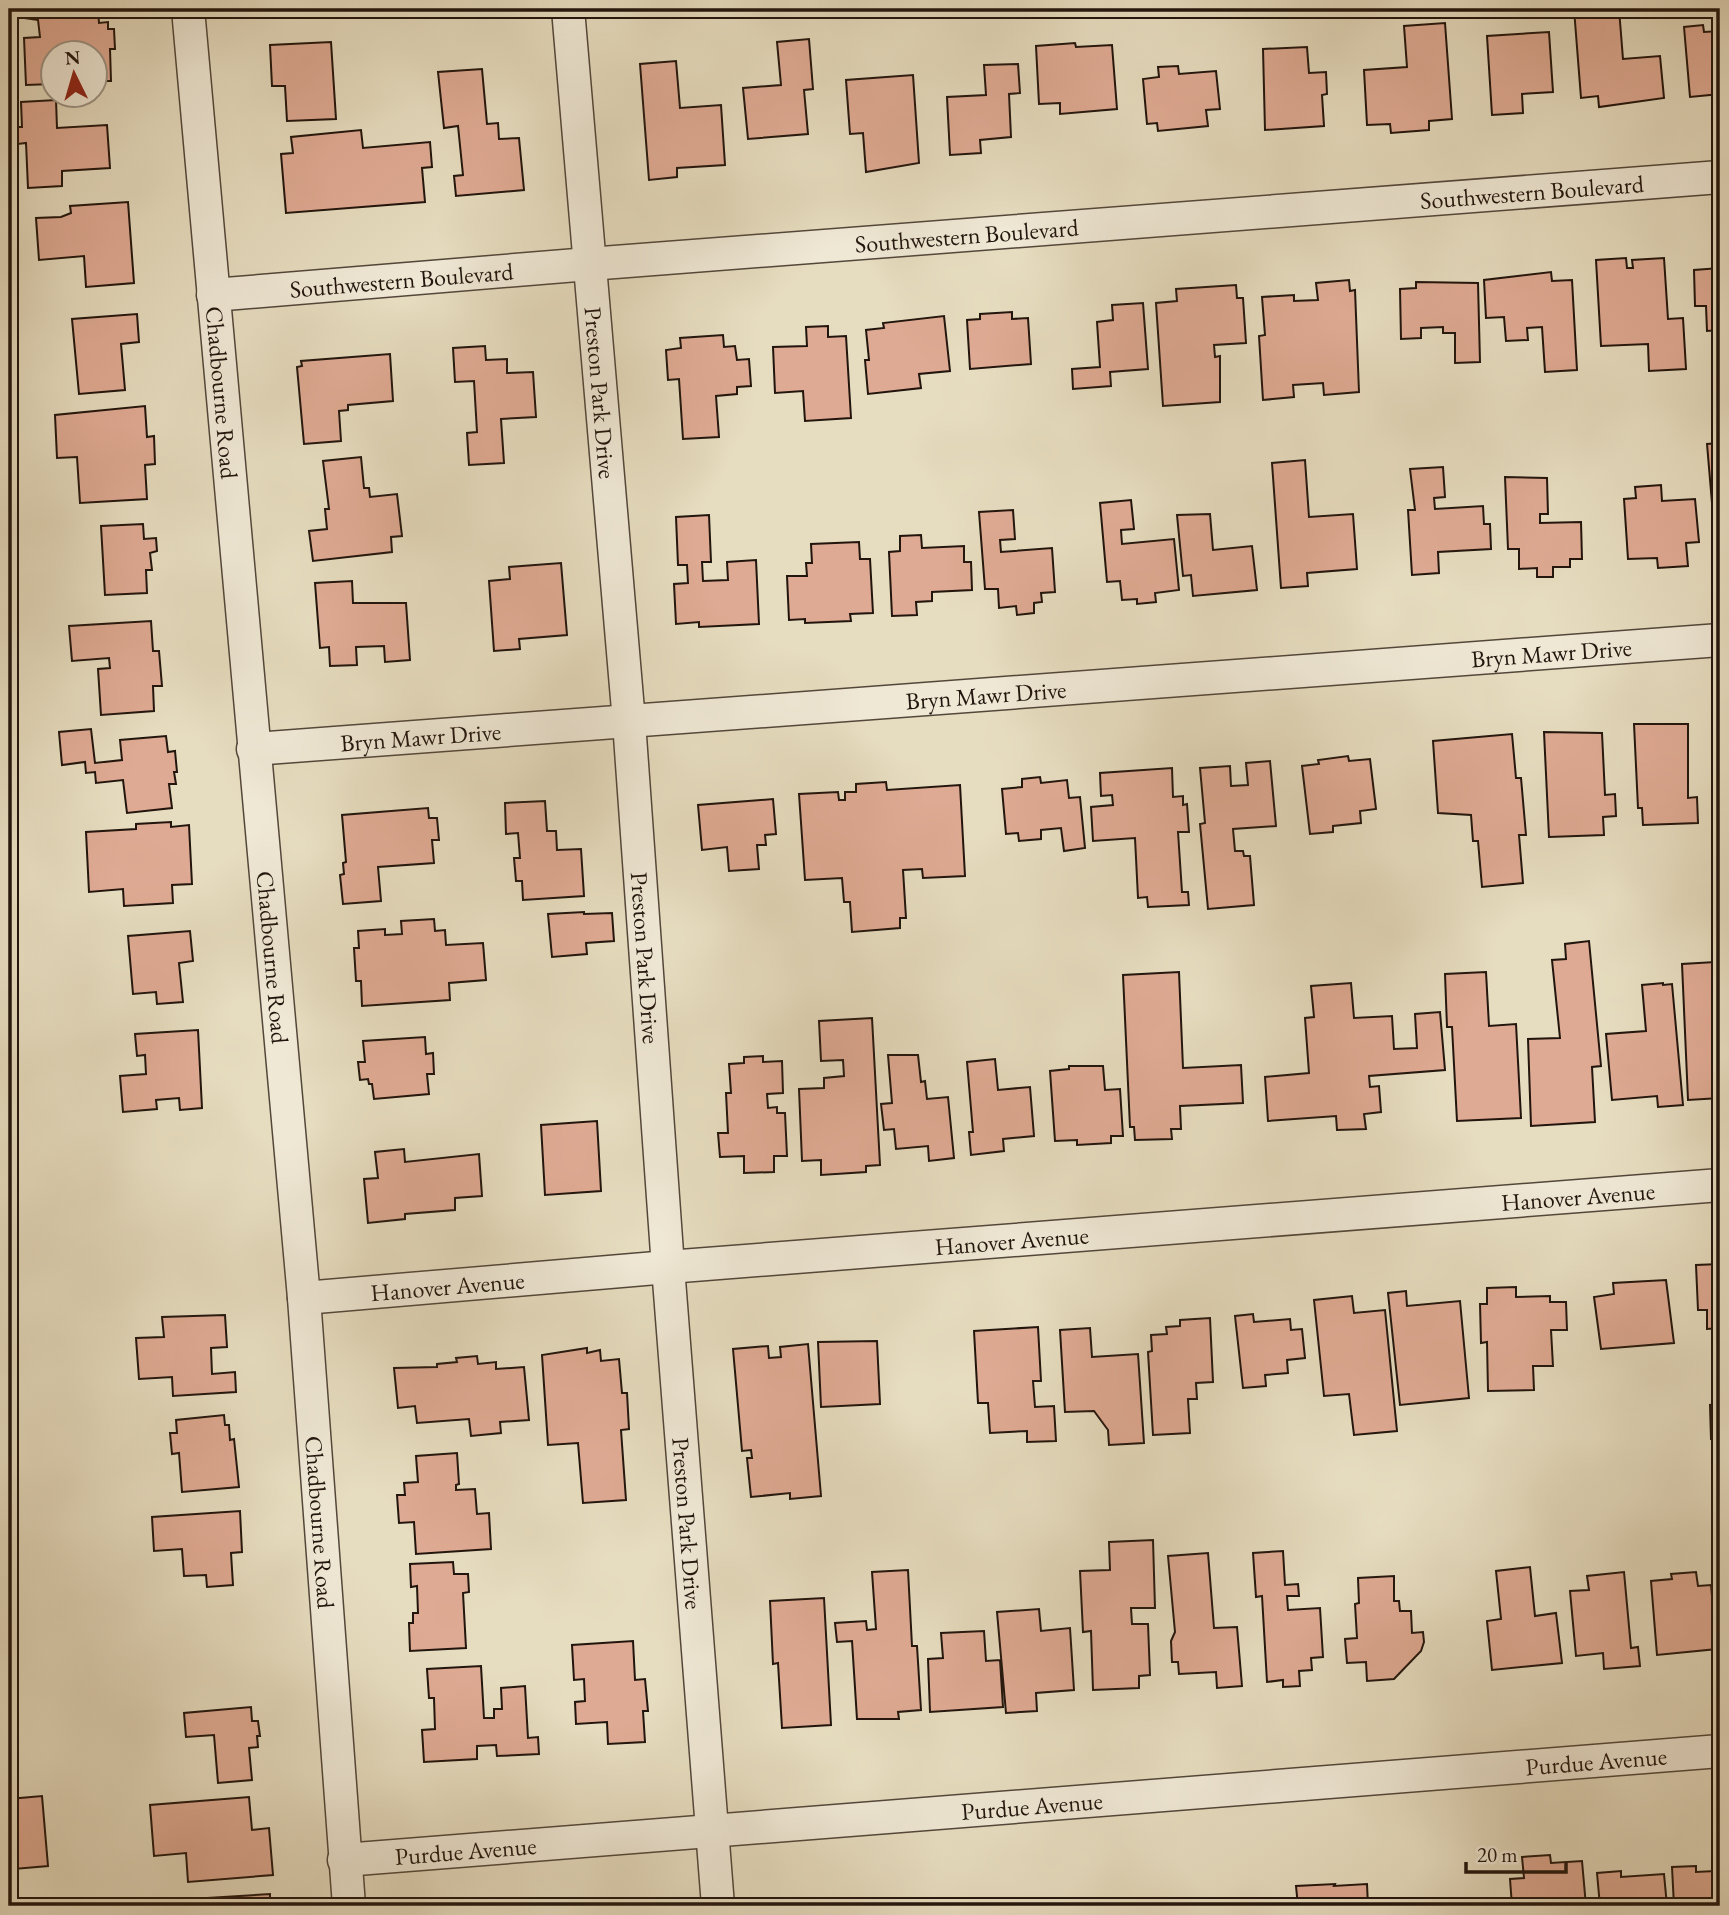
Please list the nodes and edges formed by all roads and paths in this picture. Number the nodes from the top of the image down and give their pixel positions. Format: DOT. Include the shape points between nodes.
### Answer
graph roads {
  1 [pos="188,9"];
  2 [pos="568,9"];
  3 [pos="1720,177"];
  4 [pos="589,264"];
  5 [pos="213,295"];
  6 [pos="1720,640"];
  7 [pos="629,722"];
  8 [pos="253,749"];
  9 [pos="1720,1185"];
  10 [pos="668,1267"];
  11 [pos="304,1298"];
  12 [pos="1720,1751"];
  13 [pos="711,1831"];
  14 [pos="344,1860"];
  15 [pos="349,1906"];
  16 [pos="718,1906"];
  1 -- 5 [label="street, Chadbourne Road"];
  2 -- 4 [label="street, Preston Park Drive"];
  3 -- 4 [label="street, Southwestern Boulevard"];
  4 -- 5 [label="street, Southwestern Boulevard"];
  4 -- 7 [label="street, Preston Park Drive"];
  5 -- 8 [label="street, Chadbourne Road"];
  6 -- 7 [label="street, Bryn Mawr Drive"];
  7 -- 8 [label="street, Bryn Mawr Drive"];
  7 -- 10 [label="street, Preston Park Drive"];
  8 -- 11 [label="street, Chadbourne Road"];
  9 -- 10 [label="street, Hanover Avenue"];
  10 -- 11 [label="street, Hanover Avenue"];
  10 -- 13 [label="street, Preston Park Drive"];
  11 -- 14 [label="street, Chadbourne Road"];
  12 -- 13 [label="street, Purdue Avenue"];
  13 -- 14 [label="street, Purdue Avenue"];
  13 -- 16 [label="street, Preston Park Drive"];
  14 -- 15 [label="street, Chadbourne Road"];
}
